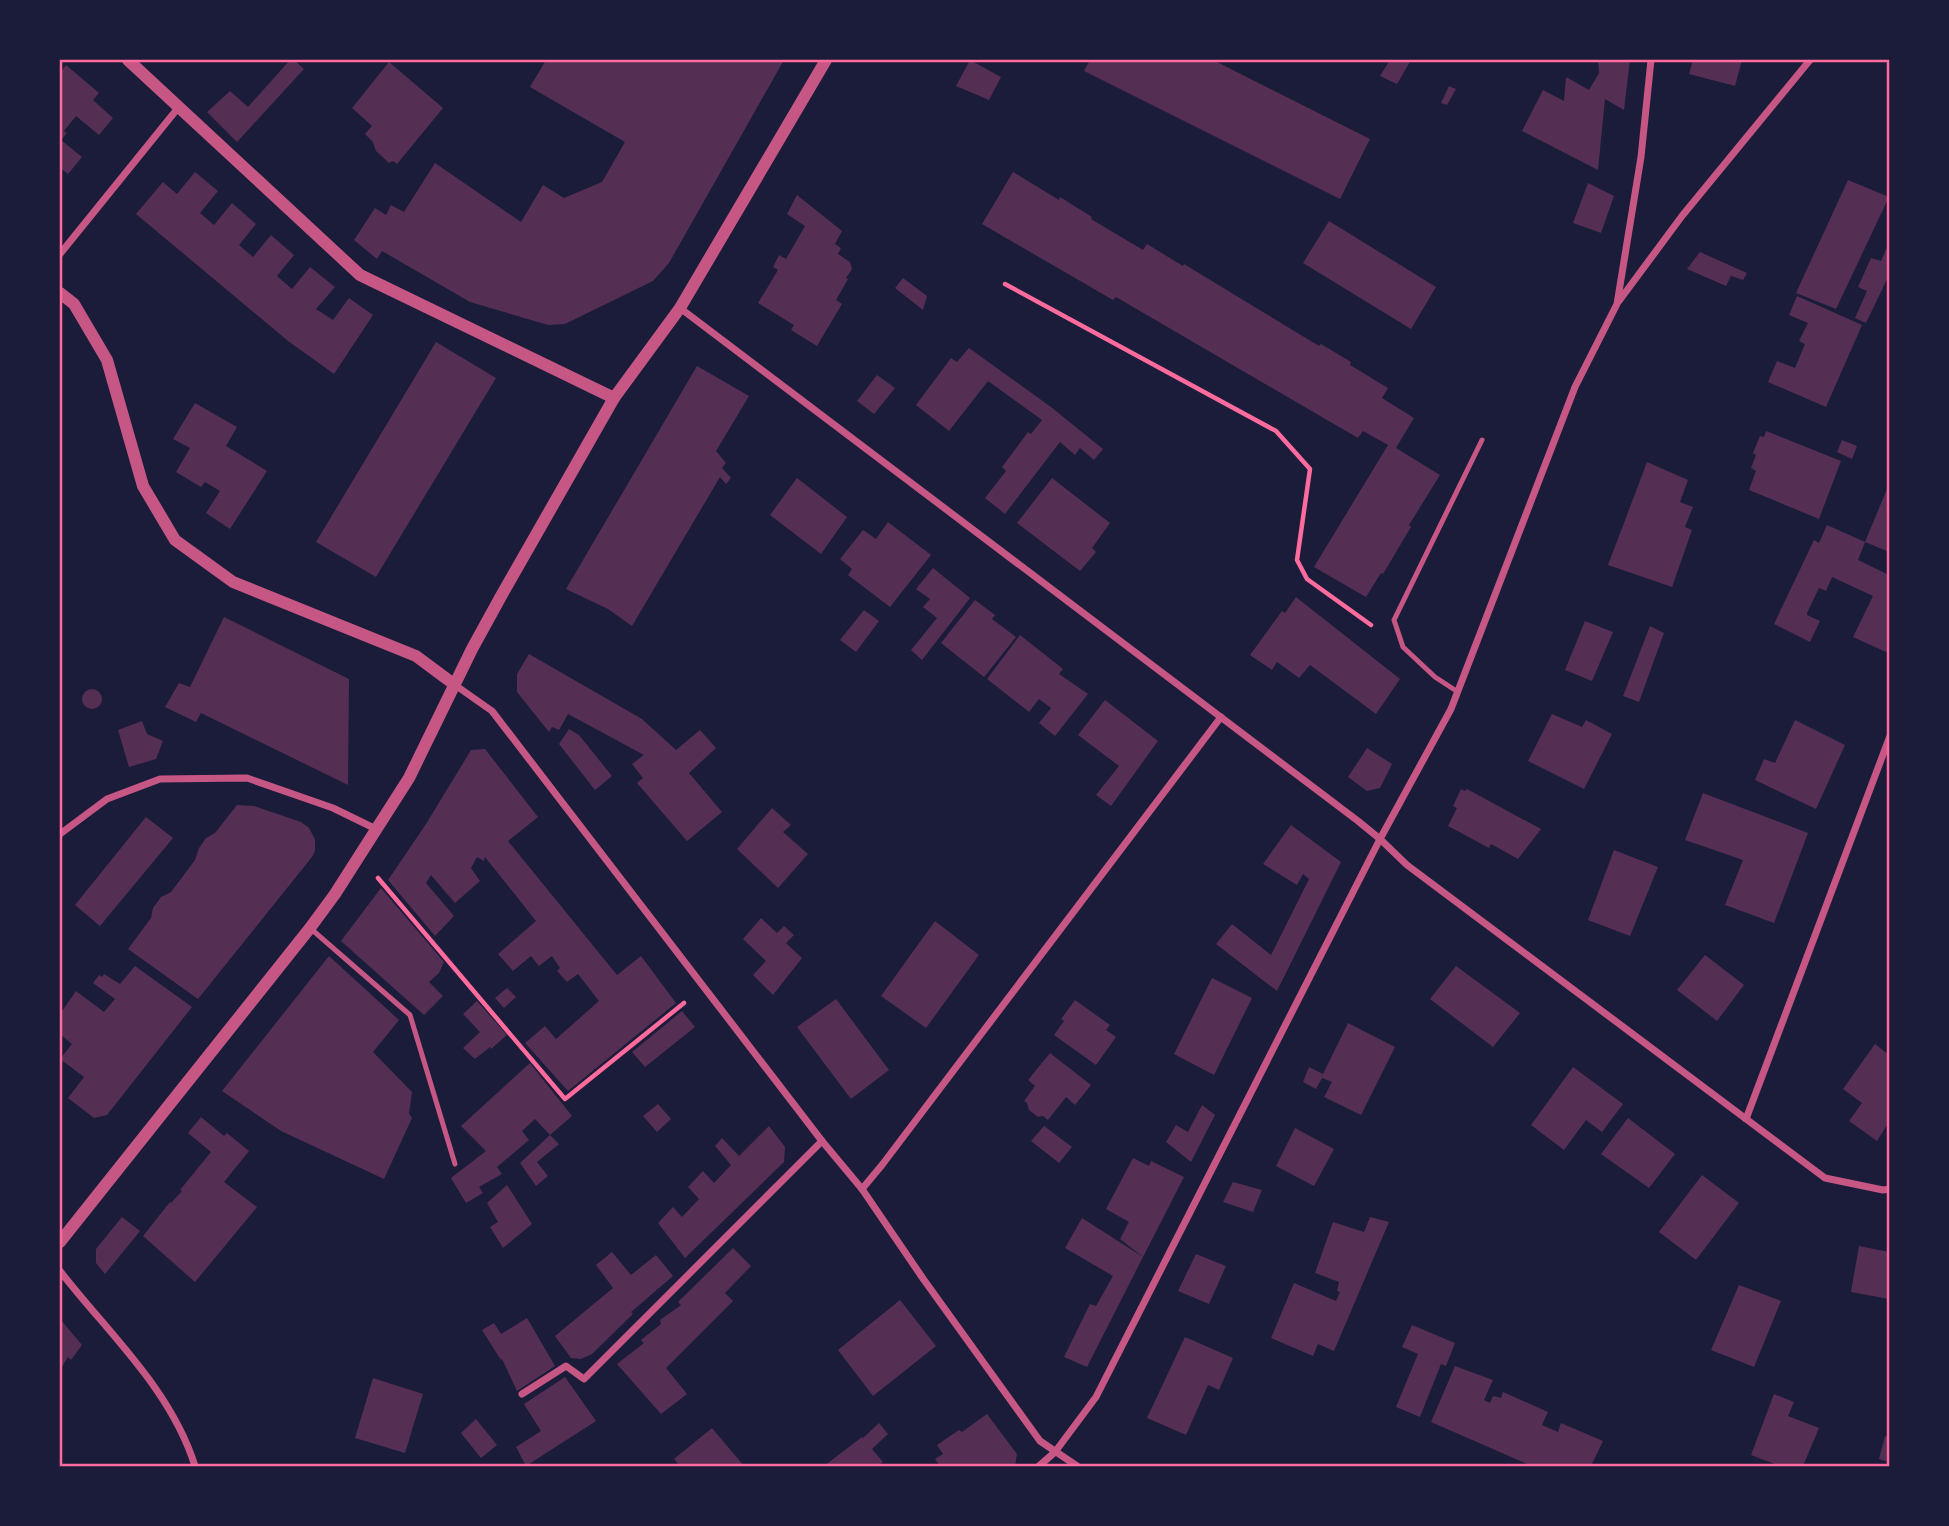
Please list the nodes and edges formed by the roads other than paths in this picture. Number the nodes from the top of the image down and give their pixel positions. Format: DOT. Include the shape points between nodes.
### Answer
graph roads {
  1 [pos="128,60"];
  2 [pos="826,60"];
  3 [pos="1651,60"];
  4 [pos="1810,60"];
  5 [pos="178,108"];
  6 [pos="60,254"];
  7 [pos="60,293"];
  8 [pos="1617,304"];
  9 [pos="680,308"];
  10 [pos="614,398"];
  11 [pos="1482,440"];
  12 [pos="456,685"];
  13 [pos="1458,692"];
  14 [pos="1221,717"];
  15 [pos="1889,736"];
  16 [pos="376,829"];
  17 [pos="60,834"];
  18 [pos="1380,839"];
  19 [pos="310,928"];
  20 [pos="1746,1119"];
  21 [pos="822,1141"];
  22 [pos="455,1164"];
  23 [pos="862,1189"];
  24 [pos="1889,1189"];
  25 [pos="60,1242"];
  26 [pos="60,1271"];
  27 [pos="522,1394"];
  28 [pos="1055,1452"];
  29 [pos="195,1466"];
  30 [pos="1039,1466"];
  31 [pos="1077,1466"];
  1 -- 5 [label="street"];
  2 -- 9 [label="street"];
  3 -- 8 [label="street"];
  4 -- 8 [label="street" via="1682,216"];
  5 -- 6 [label="street"];
  5 -- 10 [label="street" via="360,275"];
  7 -- 12 [label="street" via="74,304 107,360 143,486 175,540 233,582 416,656"];
  8 -- 13 [label="street" via="1575,387"];
  9 -- 10 [label="street"];
  9 -- 14 [label="street"];
  10 -- 12 [label="street"];
  11 -- 13 [label="lane" via="1394,620 1403,648"];
  12 -- 16 [label="street" via="409,778"];
  12 -- 21 [label="street" via="492,711"];
  13 -- 18 [label="street"];
  14 -- 18 [label="street"];
  14 -- 23 [label="street"];
  15 -- 20 [label="street"];
  16 -- 17 [label="street" via="333,808 247,779 160,779 107,799"];
  16 -- 19 [label="street"];
  18 -- 20 [label="street" via="1407,865"];
  18 -- 28 [label="street" via="1096,1397"];
  19 -- 22 [label="lane" via="410,1015"];
  19 -- 25 [label="street"];
  20 -- 24 [label="street" via="1825,1178"];
  21 -- 23 [label="street"];
  21 -- 27 [label="street" via="584,1379 566,1366"];
  23 -- 28 [label="street" via="1040,1441"];
  26 -- 29 [label="street" via="142,1368 188,1444"];
  28 -- 30 [label="street"];
  28 -- 31 [label="street"];
}
